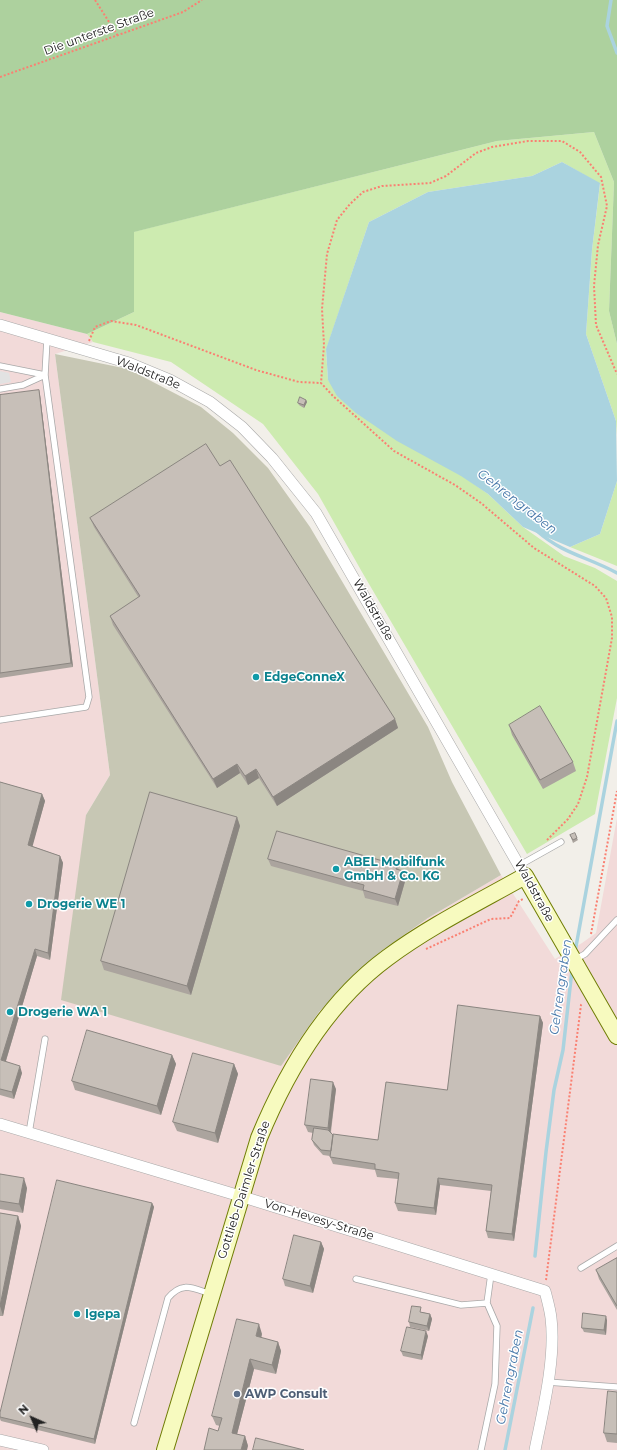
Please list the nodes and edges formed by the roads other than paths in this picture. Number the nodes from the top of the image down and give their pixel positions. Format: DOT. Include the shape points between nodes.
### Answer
graph roads {
  1 [pos="0,325"];
  2 [pos="47,339"];
  3 [pos="0,366"];
  4 [pos="46,375"];
  5 [pos="0,389"];
  6 [pos="0,720"];
  7 [pos="561,842"];
  8 [pos="523,870"];
  9 [pos="617,920"];
  10 [pos="577,959"];
  11 [pos="617,1036"];
  12 [pos="45,1039"];
  13 [pos="0,1124"];
  14 [pos="29,1133"];
  15 [pos="240,1196"];
  16 [pos="617,1246"];
  17 [pos="581,1268"];
  18 [pos="491,1274"];
  19 [pos="356,1278"];
  20 [pos="211,1294"];
  21 [pos="487,1303"];
  22 [pos="547,1382"];
  23 [pos="617,1387"];
  24 [pos="134,1423"];
  25 [pos="0,1440"];
  26 [pos="43,1450"];
  27 [pos="165,1450"];
  28 [pos="481,1450"];
  29 [pos="535,1450"];
  1 -- 2 [label="street, Waldstraße"];
  2 -- 4 [label="lane"];
  2 -- 8 [label="street, Waldstraße" via="129,363 170,380 210,402 242,427 296,486 316,513"];
  3 -- 4 [label="lane"];
  4 -- 5 [label="lane" via="23,385"];
  4 -- 6 [label="lane" via="89,697 86,707"];
  7 -- 8 [label="lane"];
  8 -- 10 [label="street, Waldstraße"];
  8 -- 15 [label="street, Gottlieb-Daimler-Straße" via="392,954 358,982 337,1005 314,1033 276,1096"];
  9 -- 10 [label="lane"];
  10 -- 11 [label="street, Waldstraße" via="594,997"];
  12 -- 14 [label="lane"];
  13 -- 14 [label="street, Von-Hevesy-Straße"];
  14 -- 15 [label="street, Von-Hevesy-Straße"];
  15 -- 18 [label="street, Von-Hevesy-Straße"];
  15 -- 20 [label="street, Gottlieb-Daimler-Straße"];
  16 -- 17 [label="lane"];
  18 -- 21 [label="lane"];
  18 -- 22 [label="street, Von-Hevesy-Straße" via="545,1291 551,1317 552,1337"];
  19 -- 21 [label="lane" via="461,1305"];
  20 -- 24 [label="lane" via="186,1286 175,1290 168,1298"];
  20 -- 27 [label="street, Gottlieb-Daimler-Straße"];
  21 -- 28 [label="lane" via="497,1326 495,1384"];
  22 -- 23 [label="lane"];
  22 -- 29 [label="street"];
  25 -- 26 [label="street"];
}
